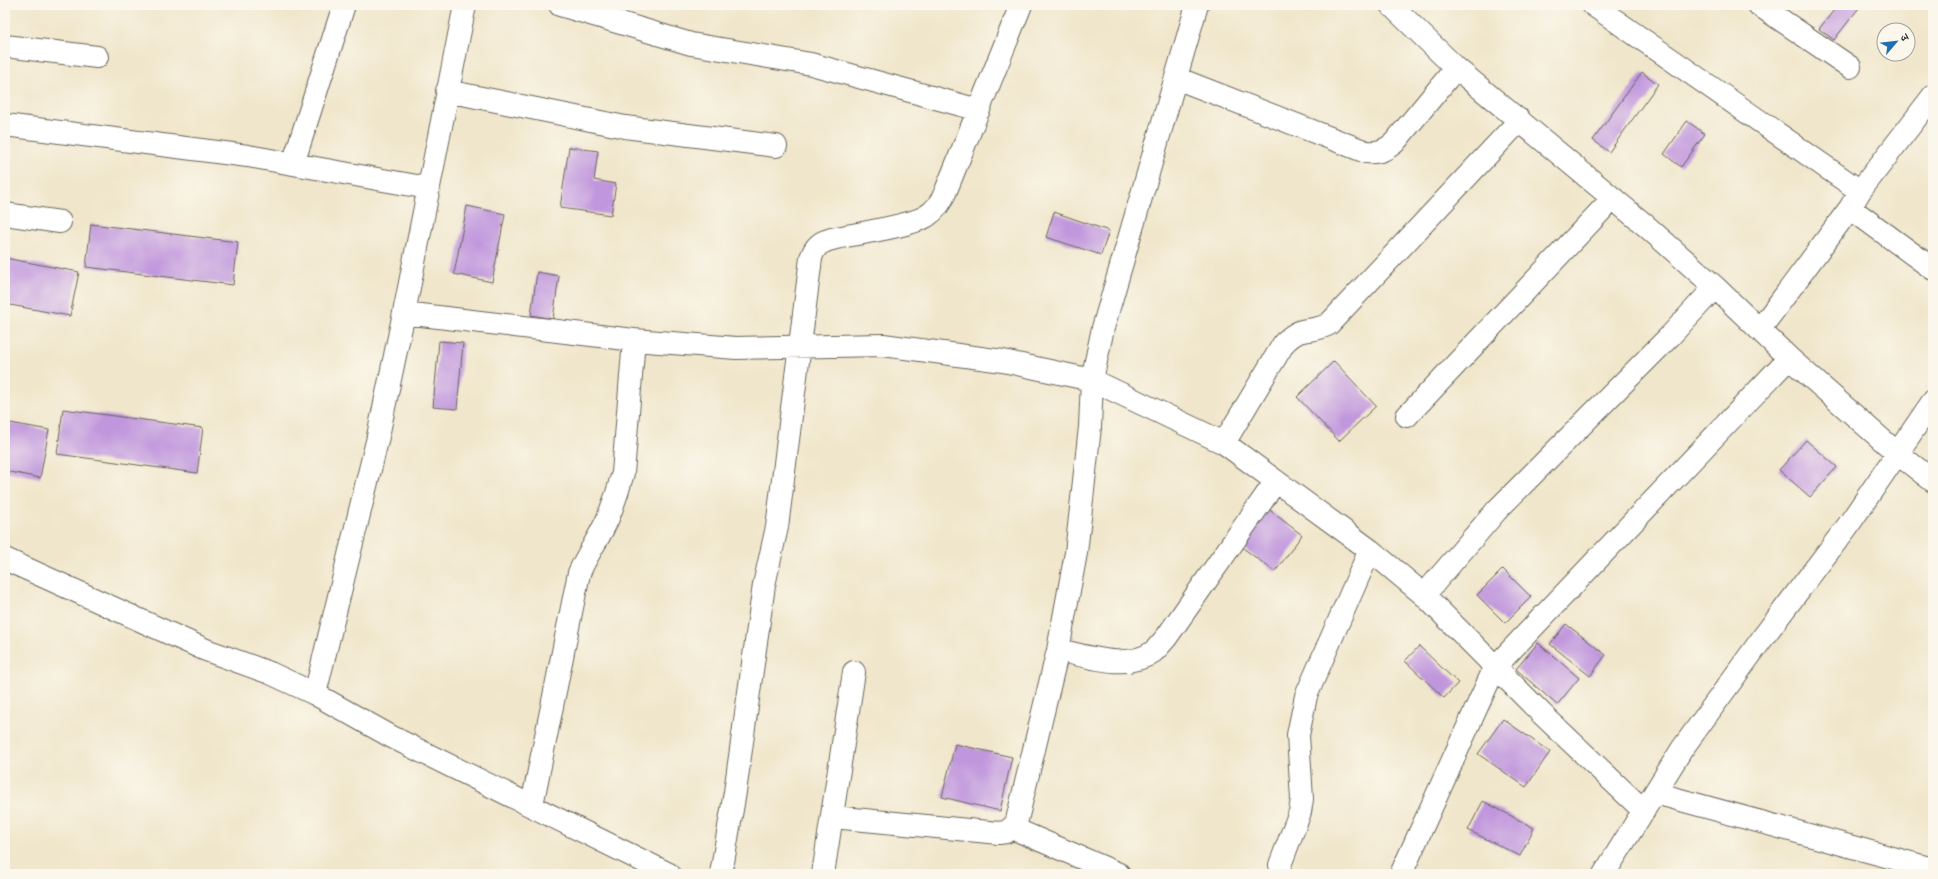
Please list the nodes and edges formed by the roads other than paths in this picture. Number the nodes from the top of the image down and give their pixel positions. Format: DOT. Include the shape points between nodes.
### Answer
graph roads {
  1 [pos="344,5"];
  2 [pos="466,5"];
  3 [pos="560,5"];
  4 [pos="1021,5"];
  5 [pos="1197,5"];
  6 [pos="1391,5"];
  7 [pos="1593,5"];
  8 [pos="1759,5"];
  9 [pos="5,46"];
  10 [pos="97,57"];
  11 [pos="1850,67"];
  12 [pos="1456,68"];
  13 [pos="1176,78"];
  14 [pos="447,91"];
  15 [pos="1933,96"];
  16 [pos="979,110"];
  17 [pos="1520,120"];
  18 [pos="5,125"];
  19 [pos="776,146"];
  20 [pos="293,164"];
  21 [pos="428,188"];
  22 [pos="1613,198"];
  23 [pos="1855,200"];
  24 [pos="5,214"];
  25 [pos="60,222"];
  26 [pos="1933,269"];
  27 [pos="1715,287"];
  28 [pos="404,313"];
  29 [pos="1760,329"];
  30 [pos="634,340"];
  31 [pos="798,346"];
  32 [pos="1789,358"];
  33 [pos="1092,380"];
  34 [pos="1933,401"];
  35 [pos="1407,416"];
  36 [pos="1224,443"];
  37 [pos="1897,453"];
  38 [pos="1276,481"];
  39 [pos="1933,481"];
  40 [pos="1370,550"];
  41 [pos="5,559"];
  42 [pos="1424,596"];
  43 [pos="1058,650"];
  44 [pos="1495,667"];
  45 [pos="854,672"];
  46 [pos="315,694"];
  47 [pos="1649,802"];
  48 [pos="532,805"];
  49 [pos="832,817"];
  50 [pos="1012,828"];
  51 [pos="1280,865"];
  52 [pos="1933,869"];
  53 [pos="669,874"];
  54 [pos="721,874"];
  55 [pos="823,874"];
  56 [pos="1119,874"];
  57 [pos="1401,874"];
  58 [pos="1604,874"];
  1 -- 20 [label="street"];
  2 -- 14 [label="street"];
  3 -- 16 [label="street" via="691,44 811,64"];
  4 -- 16 [label="street"];
  5 -- 13 [label="street"];
  6 -- 12 [label="street"];
  7 -- 23 [label="street"];
  8 -- 11 [label="street"];
  9 -- 10 [label="street"];
  12 -- 13 [label="street" via="1394,144 1380,152 1366,152"];
  12 -- 17 [label="street"];
  13 -- 33 [label="street" via="1103,328"];
  14 -- 19 [label="street" via="625,127"];
  14 -- 21 [label="street"];
  15 -- 23 [label="street"];
  16 -- 31 [label="street" via="945,193 939,205 928,216 908,223 821,242 814,250"];
  17 -- 22 [label="street"];
  17 -- 36 [label="street" via="1329,324 1316,330 1304,329 1284,343"];
  18 -- 20 [label="street"];
  20 -- 21 [label="street"];
  21 -- 28 [label="street"];
  22 -- 27 [label="street"];
  22 -- 35 [label="street"];
  23 -- 26 [label="street"];
  23 -- 29 [label="street"];
  24 -- 25 [label="street"];
  27 -- 29 [label="street"];
  27 -- 42 [label="street" via="1497,510"];
  28 -- 30 [label="street"];
  28 -- 46 [label="street" via="377,441"];
  29 -- 32 [label="street"];
  30 -- 31 [label="street" via="736,348"];
  30 -- 48 [label="street" via="623,473 607,519 579,573"];
  31 -- 33 [label="street" via="883,345 931,350 1003,361"];
  31 -- 54 [label="street" via="777,527 764,585"];
  32 -- 37 [label="street"];
  32 -- 44 [label="street"];
  33 -- 36 [label="street"];
  33 -- 43 [label="street" via="1090,427 1076,553"];
  34 -- 37 [label="street"];
  36 -- 38 [label="street"];
  37 -- 39 [label="street"];
  37 -- 47 [label="street" via="1847,527 1682,749"];
  38 -- 40 [label="street"];
  38 -- 43 [label="street" via="1166,638 1153,652 1135,660 1116,661"];
  40 -- 42 [label="street"];
  40 -- 51 [label="street" via="1306,696 1298,735 1302,799 1300,812"];
  41 -- 46 [label="street" via="206,650 270,673"];
  42 -- 44 [label="street"];
  43 -- 50 [label="street" via="1019,818"];
  44 -- 47 [label="street" via="1543,715"];
  44 -- 57 [label="street"];
  45 -- 49 [label="street"];
  46 -- 48 [label="street" via="392,737"];
  47 -- 52 [label="street"];
  47 -- 58 [label="street"];
  48 -- 53 [label="street"];
  49 -- 50 [label="street" via="999,833"];
  49 -- 55 [label="street"];
  50 -- 56 [label="street"];
}
